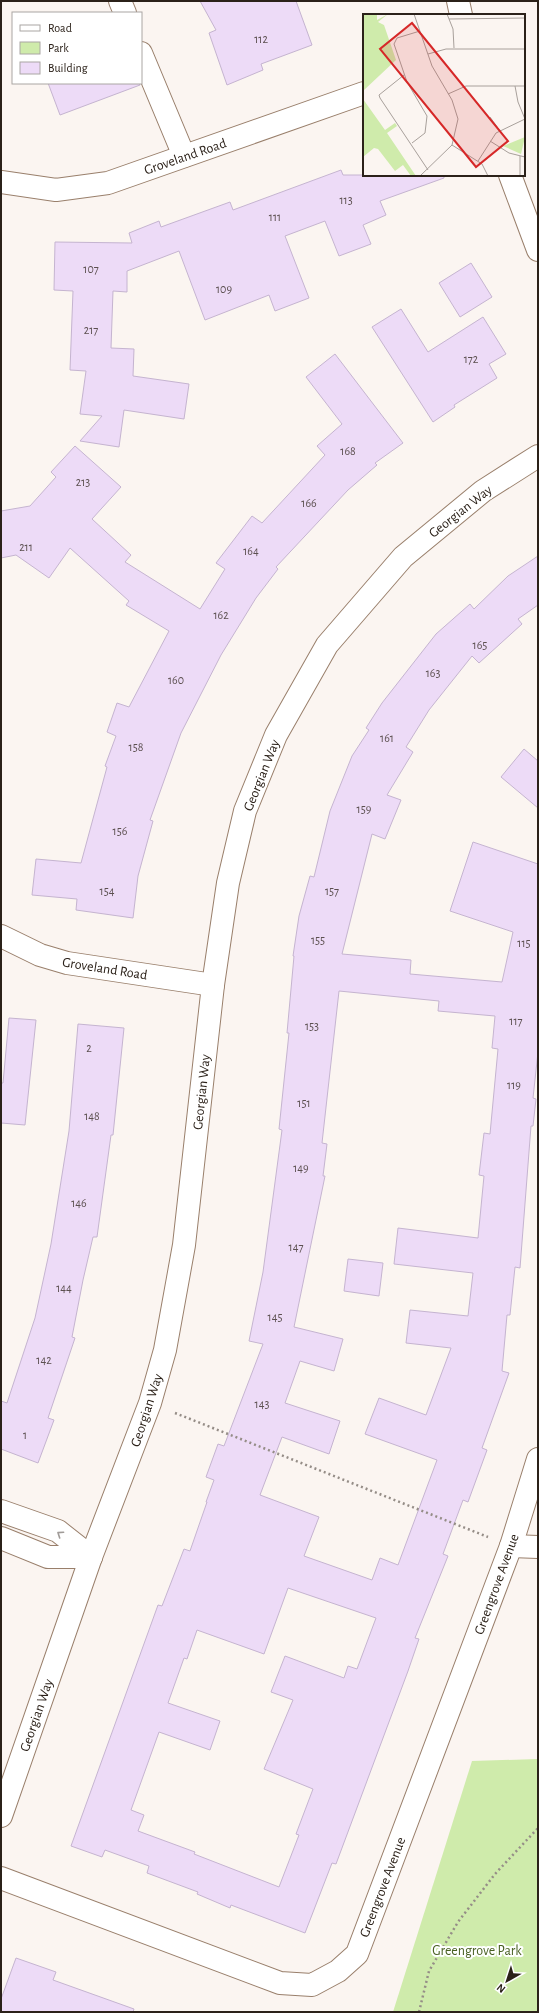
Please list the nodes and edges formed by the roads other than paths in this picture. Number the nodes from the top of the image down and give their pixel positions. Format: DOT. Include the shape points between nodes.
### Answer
graph roads {
  1 [pos="120,1"];
  2 [pos="458,1"];
  3 [pos="124,12"];
  4 [pos="461,14"];
  5 [pos="142,55"];
  6 [pos="363,93"];
  7 [pos="184,156"];
  8 [pos="510,176"];
  9 [pos="1,182"];
  10 [pos="538,250"];
  11 [pos="538,456"];
  12 [pos="1,936"];
  13 [pos="213,985"];
  14 [pos="538,1459"];
  15 [pos="1,1511"];
  16 [pos="1,1538"];
  17 [pos="511,1546"];
  18 [pos="538,1547"];
  19 [pos="91,1557"];
  20 [pos="1,1816"];
  21 [pos="1,1878"];
  1 -- 3 [label="street"];
  2 -- 4 [label="street"];
  5 -- 7 [label="street"];
  6 -- 7 [label="street, Groveland Road"];
  7 -- 9 [label="street, Groveland Road" via="108,183 56,190"];
  8 -- 10 [label="street"];
  11 -- 13 [label="street, Georgian Way" via="483,491 404,556 327,645 276,735 245,811 228,883"];
  12 -- 13 [label="street, Groveland Road" via="40,955 66,963"];
  13 -- 19 [label="street, Georgian Way" via="184,1245 165,1350 150,1403"];
  14 -- 17 [label="street, Greengrove Avenue"];
  19 -- 15 [label="street, one-way" via="58,1531"];
  16 -- 19 [label="street" via="48,1557"];
  17 -- 18 [label="street"];
  17 -- 21 [label="street, Greengrove Avenue" via="357,1954 338,1971 312,1985 280,1983"];
  19 -- 20 [label="street, Georgian Way"];
}
